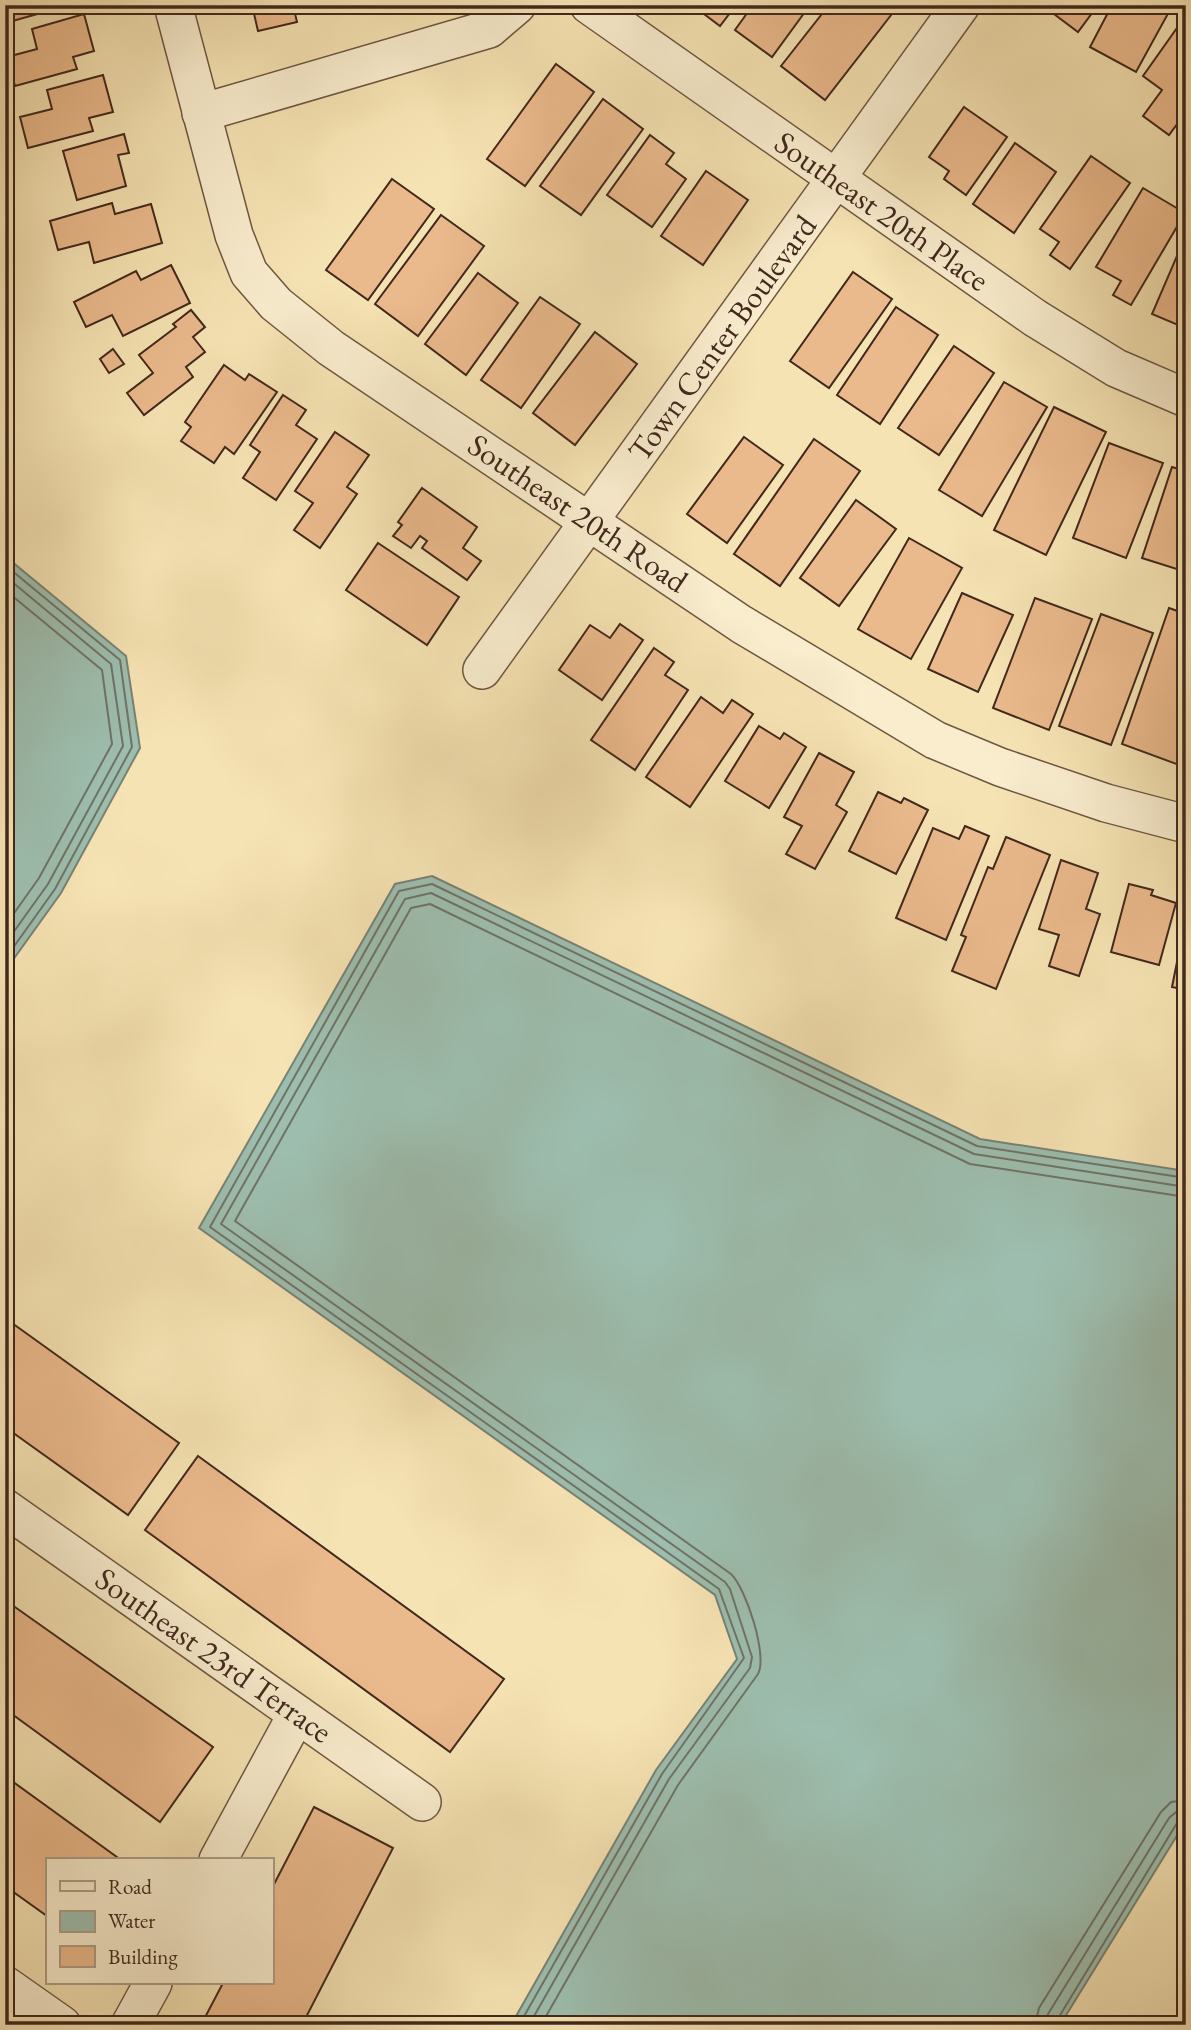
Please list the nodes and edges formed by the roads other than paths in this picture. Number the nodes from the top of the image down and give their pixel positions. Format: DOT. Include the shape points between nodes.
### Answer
graph roads {
  1 [pos="173,5"];
  2 [pos="517,5"];
  3 [pos="589,5"];
  4 [pos="961,5"];
  5 [pos="201,113"];
  6 [pos="835,179"];
  7 [pos="1186,398"];
  8 [pos="591,520"];
  9 [pos="482,670"];
  10 [pos="1186,824"];
  11 [pos="5,1508"];
  12 [pos="296,1714"];
  13 [pos="422,1802"];
  14 [pos="219,1858"];
  15 [pos="152,1984"];
  16 [pos="5,1985"];
  17 [pos="62,2025"];
  18 [pos="130,2025"];
  1 -- 5 [label="street, Southeast 20th Road"];
  2 -- 5 [label="street" via="489,29"];
  3 -- 6 [label="street, Southeast 20th Place"];
  4 -- 6 [label="street, Town Center Boulevard"];
  5 -- 8 [label="street, Southeast 20th Road" via="234,235 249,273 276,304 331,348"];
  6 -- 7 [label="street, Southeast 20th Place" via="1035,318 1116,368"];
  6 -- 8 [label="street, Town Center Boulevard"];
  8 -- 9 [label="street, Town Center Boulevard"];
  8 -- 10 [label="street, Southeast 20th Road" via="741,624 935,740 1106,803"];
  11 -- 12 [label="street, Southeast 23rd Terrace"];
  12 -- 13 [label="street, Southeast 23rd Terrace"];
  12 -- 14 [label="street"];
  15 -- 18 [label="street"];
  16 -- 17 [label="street"];
}
